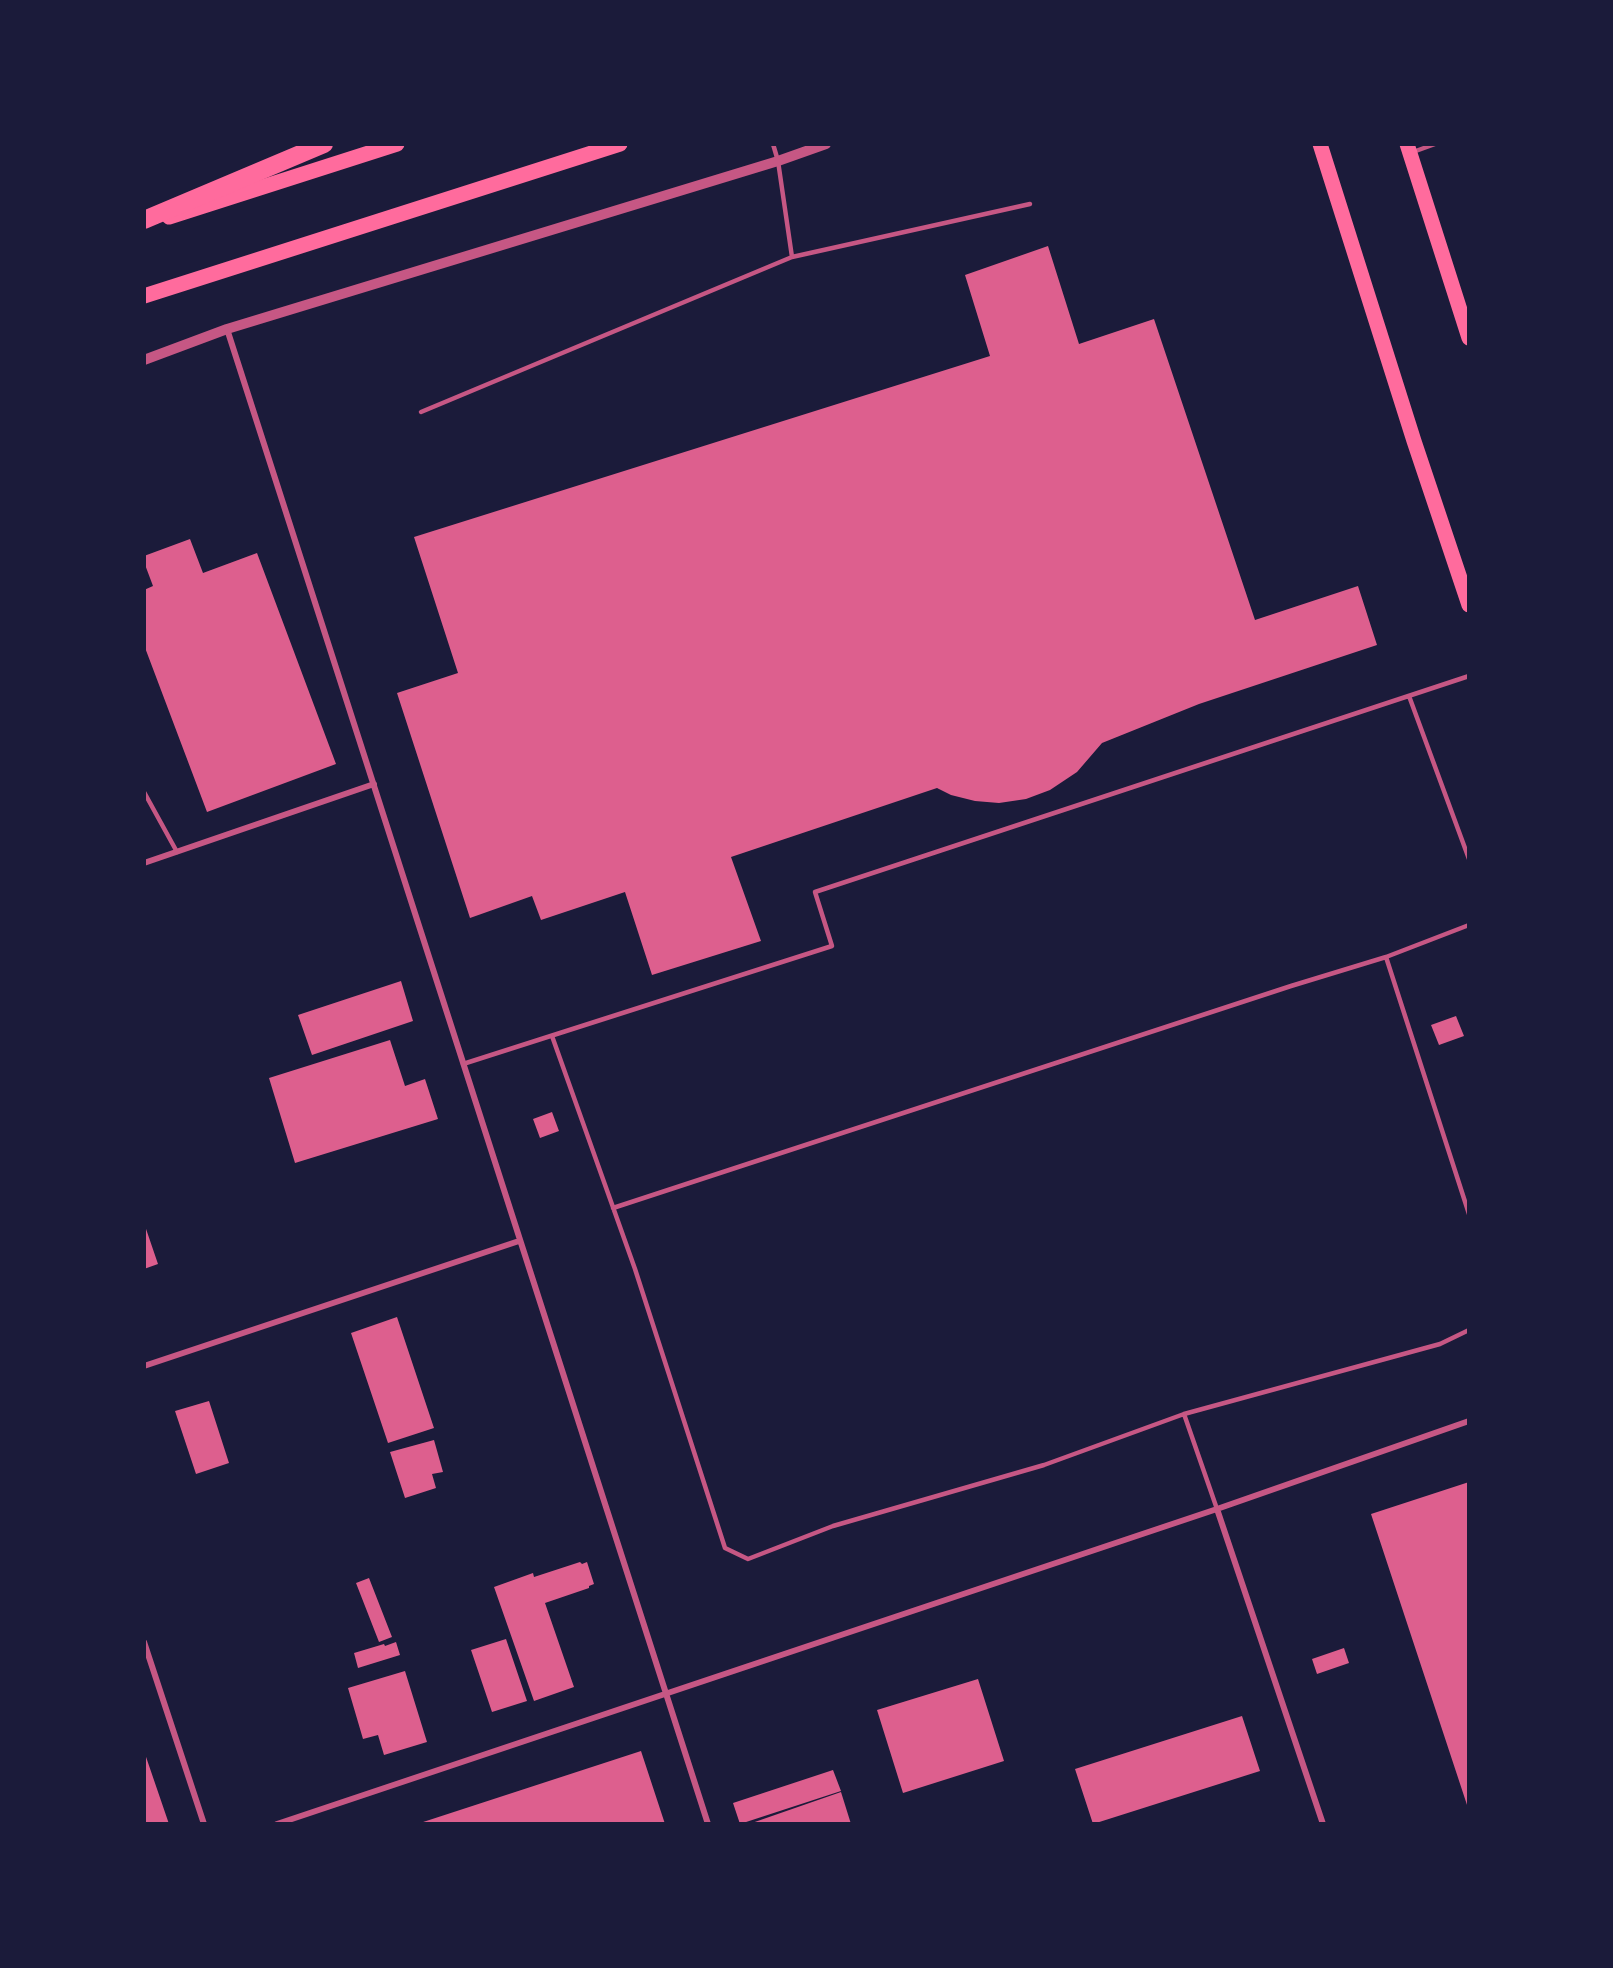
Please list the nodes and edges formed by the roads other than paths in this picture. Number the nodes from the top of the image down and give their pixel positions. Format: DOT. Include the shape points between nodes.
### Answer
graph roads {
  1 [pos="324,144"];
  2 [pos="397,144"];
  3 [pos="620,144"];
  4 [pos="773,144"];
  5 [pos="826,144"];
  6 [pos="1320,144"];
  7 [pos="1435,144"];
  8 [pos="1409,148"];
  9 [pos="778,161"];
  10 [pos="1030,204"];
  11 [pos="144,220"];
  12 [pos="144,225"];
  13 [pos="792,257"];
  14 [pos="144,296"];
  15 [pos="227,329"];
  16 [pos="1469,338"];
  17 [pos="144,360"];
  18 [pos="421,412"];
  19 [pos="1469,605"];
  20 [pos="1469,676"];
  21 [pos="1409,696"];
  22 [pos="374,784"];
  23 [pos="144,792"];
  24 [pos="177,852"];
  25 [pos="1469,859"];
  26 [pos="144,863"];
  27 [pos="1469,925"];
  28 [pos="1386,957"];
  29 [pos="552,1036"];
  30 [pos="463,1064"];
  31 [pos="613,1208"];
  32 [pos="1469,1214"];
  33 [pos="519,1241"];
  34 [pos="1469,1330"];
  35 [pos="144,1366"];
  36 [pos="1184,1414"];
  37 [pos="1469,1421"];
  38 [pos="1217,1509"];
  39 [pos="144,1642"];
  40 [pos="666,1695"];
  41 [pos="204,1824"];
  42 [pos="277,1824"];
  43 [pos="708,1824"];
  44 [pos="1323,1824"];
  1 -- 11 [label="highway"];
  2 -- 12 [label="main road"];
  3 -- 14 [label="main road"];
  4 -- 9 [label="lane"];
  5 -- 9 [label="street"];
  6 -- 19 [label="main road"];
  7 -- 8 [label="lane"];
  8 -- 16 [label="main road"];
  9 -- 13 [label="lane"];
  9 -- 15 [label="street"];
  10 -- 13 [label="lane"];
  13 -- 18 [label="lane"];
  15 -- 17 [label="street"];
  15 -- 22 [label="street"];
  20 -- 21 [label="lane"];
  21 -- 25 [label="lane"];
  21 -- 29 [label="lane" via="815,892 832,946"];
  22 -- 24 [label="street"];
  22 -- 30 [label="street"];
  23 -- 24 [label="lane"];
  24 -- 26 [label="street"];
  27 -- 28 [label="lane"];
  28 -- 31 [label="lane"];
  28 -- 32 [label="lane"];
  29 -- 30 [label="lane"];
  29 -- 31 [label="lane"];
  30 -- 33 [label="street"];
  31 -- 36 [label="lane" via="725,1548 748,1559 833,1526 1044,1465"];
  33 -- 35 [label="street"];
  33 -- 40 [label="street"];
  34 -- 36 [label="lane" via="1440,1344"];
  36 -- 38 [label="lane"];
  37 -- 38 [label="street"];
  38 -- 40 [label="street"];
  38 -- 44 [label="street"];
  39 -- 41 [label="street"];
  40 -- 42 [label="street"];
  40 -- 43 [label="street"];
}
